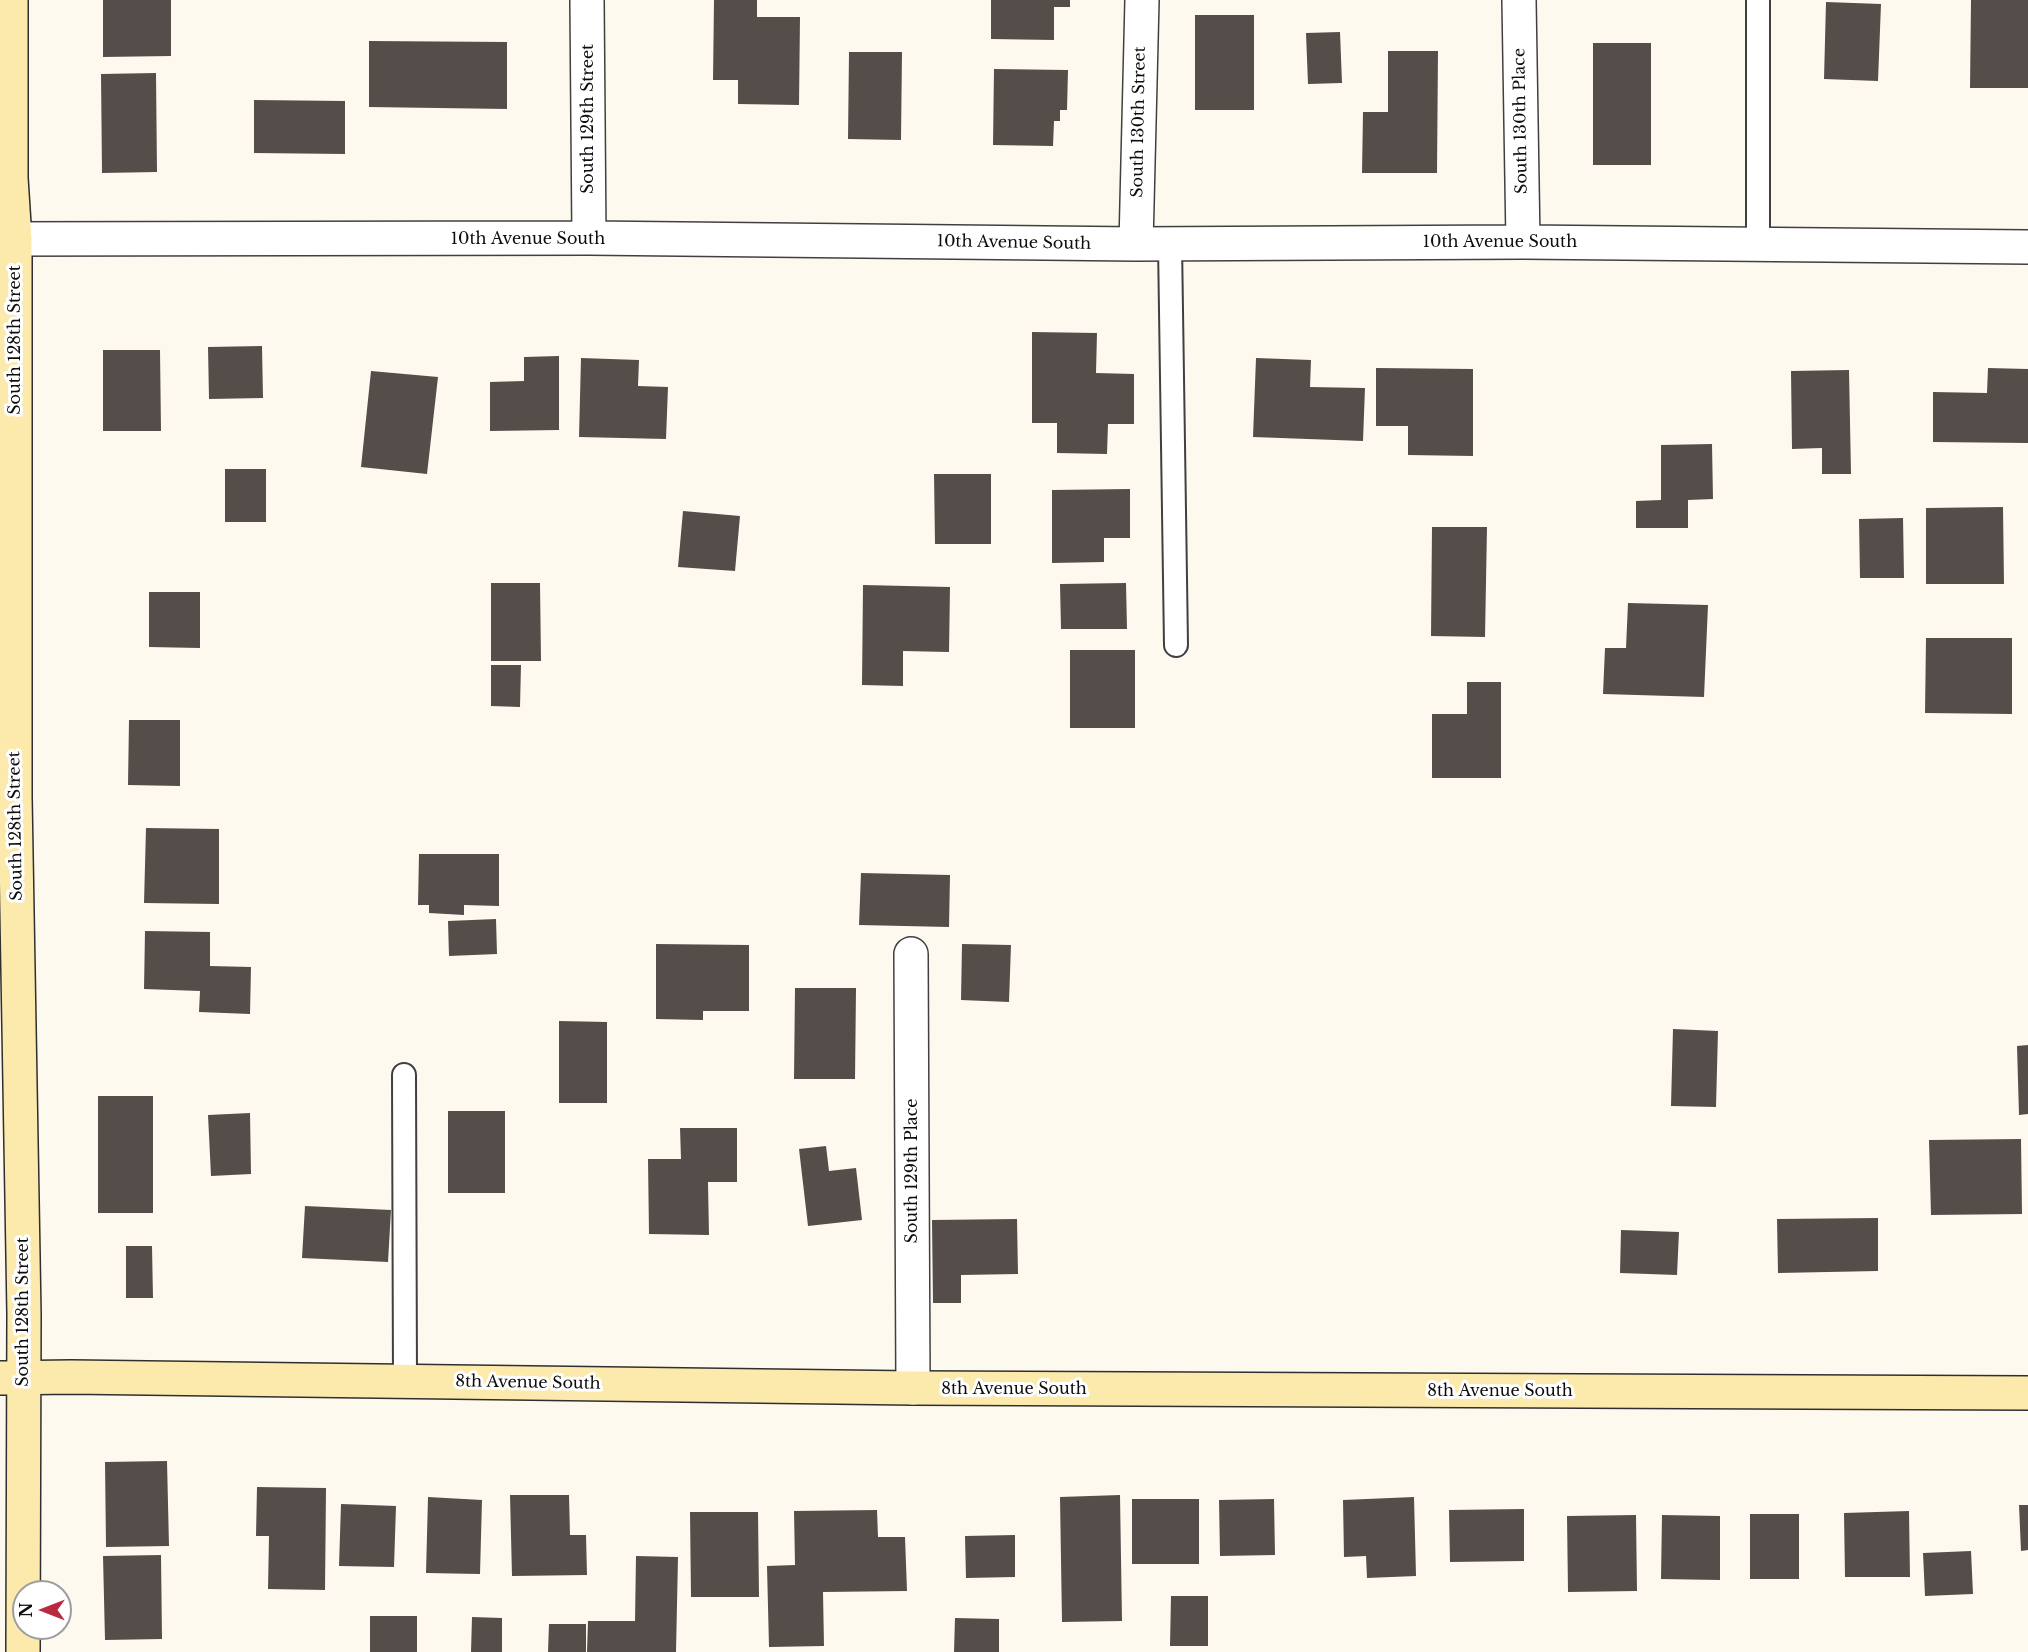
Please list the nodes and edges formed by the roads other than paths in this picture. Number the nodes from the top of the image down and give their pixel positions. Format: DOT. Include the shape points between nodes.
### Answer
graph roads {
  1 [pos="11,0"];
  2 [pos="587,0"];
  3 [pos="1142,0"];
  4 [pos="1519,0"];
  5 [pos="1758,0"];
  6 [pos="589,238"];
  7 [pos="7,239"];
  8 [pos="1523,242"];
  9 [pos="1136,244"];
  10 [pos="1170,244"];
  11 [pos="1758,244"];
  12 [pos="2028,248"];
  13 [pos="1176,645"];
  14 [pos="7,797"];
  15 [pos="911,954"];
  16 [pos="404,1075"];
  17 [pos="12,1378"];
  18 [pos="405,1381"];
  19 [pos="913,1388"];
  20 [pos="2028,1393"];
  21 [pos="23,1652"];
  1 -- 7 [label="street, South 128th Street" via="12,178"];
  2 -- 6 [label="street, South 129th Street"];
  3 -- 9 [label="street, South 130th Street"];
  4 -- 8 [label="street, South 130th Place"];
  5 -- 11 [label="lane"];
  6 -- 7 [label="street, 10th Avenue South"];
  6 -- 9 [label="street, 10th Avenue South"];
  7 -- 14 [label="street, South 128th Street"];
  8 -- 10 [label="street, 10th Avenue South"];
  8 -- 11 [label="street, 10th Avenue South"];
  9 -- 10 [label="street, 10th Avenue South"];
  10 -- 13 [label="lane"];
  11 -- 12 [label="street, 10th Avenue South"];
  14 -- 17 [label="street, South 128th Street"];
  15 -- 19 [label="street, South 129th Place"];
  16 -- 18 [label="lane"];
  17 -- 18 [label="street, 8th Avenue South"];
  17 -- 21 [label="street, South 128th Street"];
  18 -- 19 [label="street, 8th Avenue South"];
  19 -- 20 [label="street, 8th Avenue South"];
}
